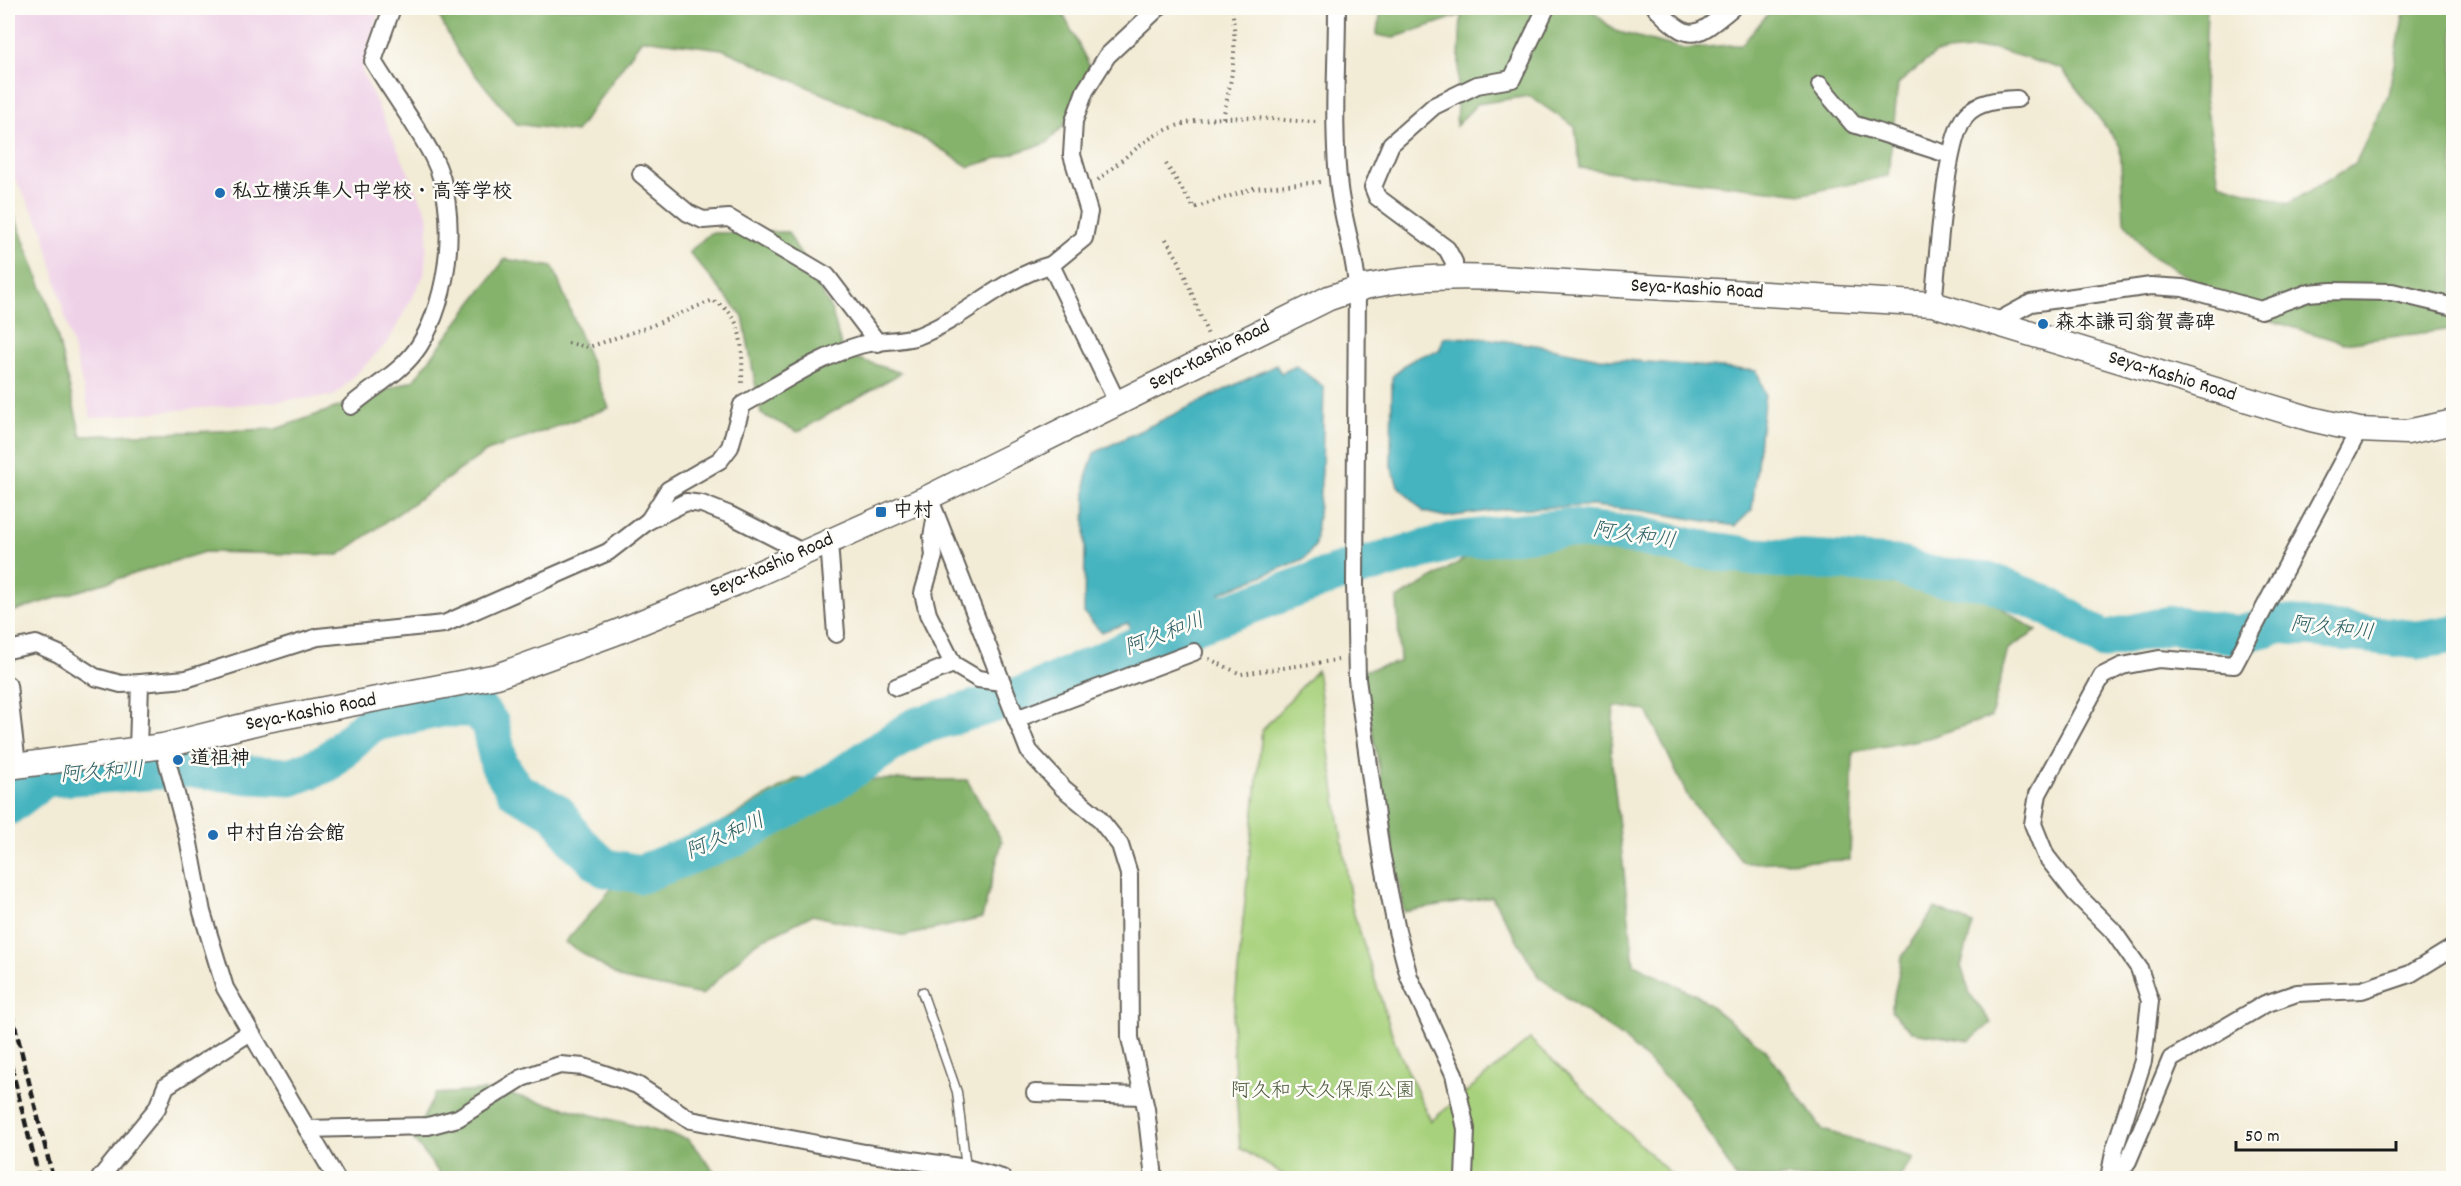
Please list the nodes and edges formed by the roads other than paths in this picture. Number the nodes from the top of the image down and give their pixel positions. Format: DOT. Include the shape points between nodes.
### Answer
graph roads {
  1 [pos="392,8"];
  2 [pos="1158,8"];
  3 [pos="1337,8"];
  4 [pos="1546,8"];
  5 [pos="1656,8"];
  6 [pos="1732,8"];
  7 [pos="1820,85"];
  8 [pos="2017,99"];
  9 [pos="1950,155"];
  10 [pos="641,174"];
  11 [pos="1051,265"];
  12 [pos="1454,277"];
  13 [pos="1357,287"];
  14 [pos="1933,304"];
  15 [pos="2454,306"];
  16 [pos="1996,321"];
  17 [pos="878,343"];
  18 [pos="1117,402"];
  19 [pos="351,406"];
  20 [pos="2454,422"];
  21 [pos="2359,430"];
  22 [pos="933,506"];
  23 [pos="648,520"];
  24 [pos="829,542"];
  25 [pos="804,553"];
  26 [pos="836,634"];
  27 [pos="8,650"];
  28 [pos="1194,652"];
  29 [pos="953,664"];
  30 [pos="140,684"];
  31 [pos="1003,684"];
  32 [pos="8,685"];
  33 [pos="896,687"];
  34 [pos="1015,716"];
  35 [pos="138,749"];
  36 [pos="165,753"];
  37 [pos="12,766"];
  38 [pos="2454,948"];
  39 [pos="922,992"];
  40 [pos="249,1033"];
  41 [pos="1035,1093"];
  42 [pos="1143,1096"];
  43 [pos="307,1129"];
  44 [pos="966,1168"];
  45 [pos="100,1179"];
  46 [pos="336,1179"];
  47 [pos="1002,1179"];
  48 [pos="1154,1179"];
  49 [pos="1464,1179"];
  50 [pos="2109,1179"];
  51 [pos="2116,1179"];
  1 -- 19 [label="street" via="372,61 434,159 451,244 441,293 418,346 396,371"];
  2 -- 11 [label="street" via="1107,56 1084,91 1074,121 1072,155 1089,212 1084,238"];
  3 -- 13 [label="street" via="1338,180 1344,226 1356,262"];
  4 -- 12 [label="street" via="1512,79 1477,85 1434,106 1391,144 1372,187 1377,197 1447,249 1454,262"];
  5 -- 6 [label="street" via="1674,27 1687,33 1705,31"];
  7 -- 9 [label="street" via="1853,124"];
  8 -- 9 [label="street" via="1991,101 1967,113 1957,129"];
  9 -- 14 [label="street"];
  10 -- 17 [label="street" via="688,213 703,220 729,218 827,276"];
  11 -- 17 [label="street" via="1026,272 917,336"];
  11 -- 18 [label="street"];
  12 -- 13 [label="main road, Seya-Kashio Road" via="1403,279"];
  12 -- 14 [label="main road, Seya-Kashio Road"];
  13 -- 18 [label="main road, Seya-Kashio Road"];
  13 -- 49 [label="street" via="1356,657 1368,766 1397,931 1409,977 1454,1074 1466,1129"];
  14 -- 16 [label="main road, Seya-Kashio Road"];
  15 -- 16 [label="street" via="2392,292 2332,291 2308,293 2261,310 2183,288 2151,286 2031,303"];
  16 -- 21 [label="main road, Seya-Kashio Road"];
  17 -- 23 [label="street" via="839,352 742,405 730,447 720,460 668,489"];
  18 -- 22 [label="main road, Seya-Kashio Road"];
  20 -- 21 [label="main road, Seya-Kashio Road" via="2407,432"];
  21 -- 50 [label="street" via="2234,666 2159,659 2122,666 2102,676 2038,794 2033,824 2046,856 2074,892 2113,931 2139,968 2150,1001 2143,1060"];
  22 -- 24 [label="main road, Seya-Kashio Road"];
  22 -- 29 [label="street" via="933,556 923,593"];
  22 -- 31 [label="street"];
  23 -- 25 [label="street" via="686,502 702,504"];
  23 -- 30 [label="street" via="608,552 444,624 318,637 186,679"];
  24 -- 25 [label="main road, Seya-Kashio Road"];
  24 -- 26 [label="street"];
  25 -- 36 [label="main road, Seya-Kashio Road" via="615,633 497,676 267,720"];
  27 -- 30 [label="street" via="36,644 95,677"];
  28 -- 34 [label="street"];
  29 -- 31 [label="street" via="978,678"];
  29 -- 33 [label="street"];
  30 -- 35 [label="street"];
  31 -- 34 [label="street"];
  32 -- 37 [label="street"];
  34 -- 42 [label="street" via="1029,751 1063,788 1097,816 1120,845 1129,874 1130,1038"];
  35 -- 36 [label="main road, Seya-Kashio Road"];
  35 -- 37 [label="main road, Seya-Kashio Road"];
  36 -- 40 [label="street" via="211,947 225,988"];
  38 -- 51 [label="street" via="2410,974 2362,990 2296,993 2265,1004 2171,1059 2128,1161"];
  39 -- 44 [label="lane" via="957,1092"];
  40 -- 43 [label="street"];
  40 -- 45 [label="street" via="166,1086 157,1108"];
  41 -- 42 [label="street"];
  42 -- 48 [label="street"];
  43 -- 44 [label="street" via="428,1126 458,1118 522,1078 560,1065 584,1068 637,1085 691,1120"];
  43 -- 46 [label="street"];
  44 -- 47 [label="street"];
}
